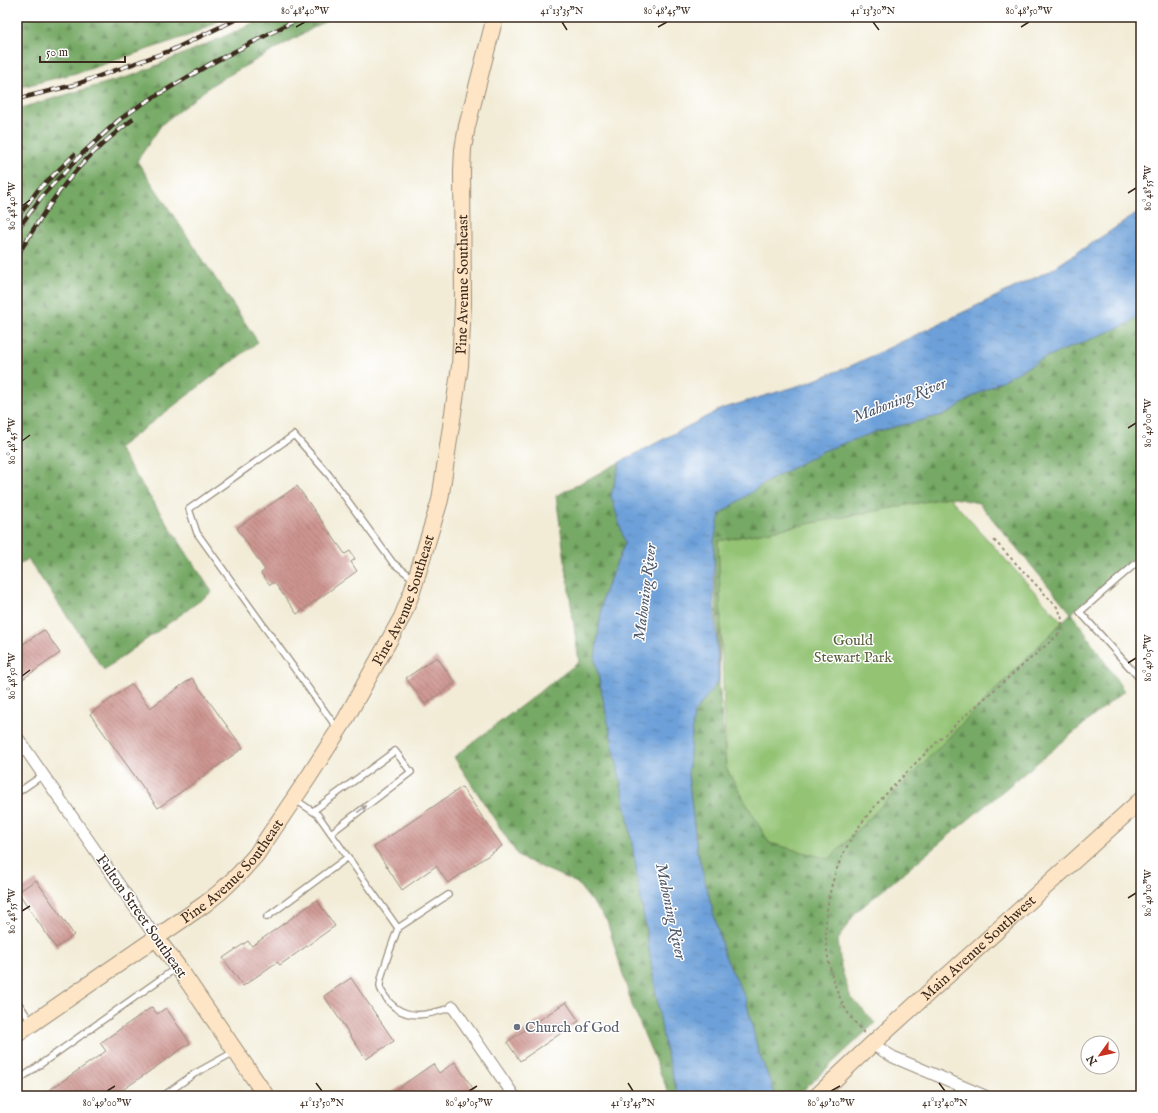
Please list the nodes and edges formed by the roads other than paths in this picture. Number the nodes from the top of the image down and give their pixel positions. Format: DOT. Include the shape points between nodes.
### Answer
graph roads {
  1 [pos="495,17"];
  2 [pos="1141,559"];
  3 [pos="416,581"];
  4 [pos="1141,680"];
  5 [pos="339,730"];
  6 [pos="17,737"];
  7 [pos="43,774"];
  8 [pos="17,793"];
  9 [pos="294,799"];
  10 [pos="1141,800"];
  11 [pos="313,811"];
  12 [pos="331,833"];
  13 [pos="348,857"];
  14 [pos="448,895"];
  15 [pos="267,917"];
  16 [pos="398,928"];
  17 [pos="156,938"];
  18 [pos="178,967"];
  19 [pos="17,1001"];
  20 [pos="453,1007"];
  21 [pos="33,1024"];
  22 [pos="17,1034"];
  23 [pos="872,1044"];
  24 [pos="236,1051"];
  25 [pos="17,1081"];
  26 [pos="163,1096"];
  27 [pos="266,1096"];
  28 [pos="514,1096"];
  29 [pos="817,1096"];
  30 [pos="984,1096"];
  1 -- 3 [label="street, Pine Avenue Southeast" via="463,149 463,304 460,366 440,500"];
  2 -- 4 [label="lane" via="1080,612"];
  3 -- 5 [label="street, Pine Avenue Southeast" via="402,617"];
  3 -- 5 [label="lane" via="393,563 329,475 294,435 189,509 197,533"];
  5 -- 9 [label="street, Pine Avenue Southeast"];
  6 -- 7 [label="street, Fulton Street Southeast"];
  7 -- 8 [label="lane"];
  7 -- 17 [label="street, Fulton Street Southeast"];
  9 -- 11 [label="lane"];
  9 -- 17 [label="street, Pine Avenue Southeast" via="256,855 239,874 215,896"];
  10 -- 23 [label="street, Main Avenue Southwest"];
  11 -- 12 [label="lane"];
  12 -- 11 [label="lane, one-way" via="411,772 395,750"];
  12 -- 13 [label="lane"];
  13 -- 15 [label="lane"];
  13 -- 16 [label="lane"];
  14 -- 16 [label="lane"];
  16 -- 20 [label="lane" via="380,987 387,1000 396,1009 410,1015 429,1015"];
  17 -- 18 [label="street, Fulton Street Southeast"];
  17 -- 21 [label="street, Pine Avenue Southeast"];
  18 -- 24 [label="street, Fulton Street Southeast"];
  18 -- 25 [label="lane"];
  19 -- 21 [label="lane"];
  20 -- 28 [label="street"];
  21 -- 22 [label="street, Pine Avenue Southeast"];
  23 -- 29 [label="street, Main Avenue Southwest"];
  23 -- 30 [label="street" via="893,1057"];
  24 -- 26 [label="lane" via="194,1074"];
  24 -- 27 [label="street, Fulton Street Southeast"];
}
